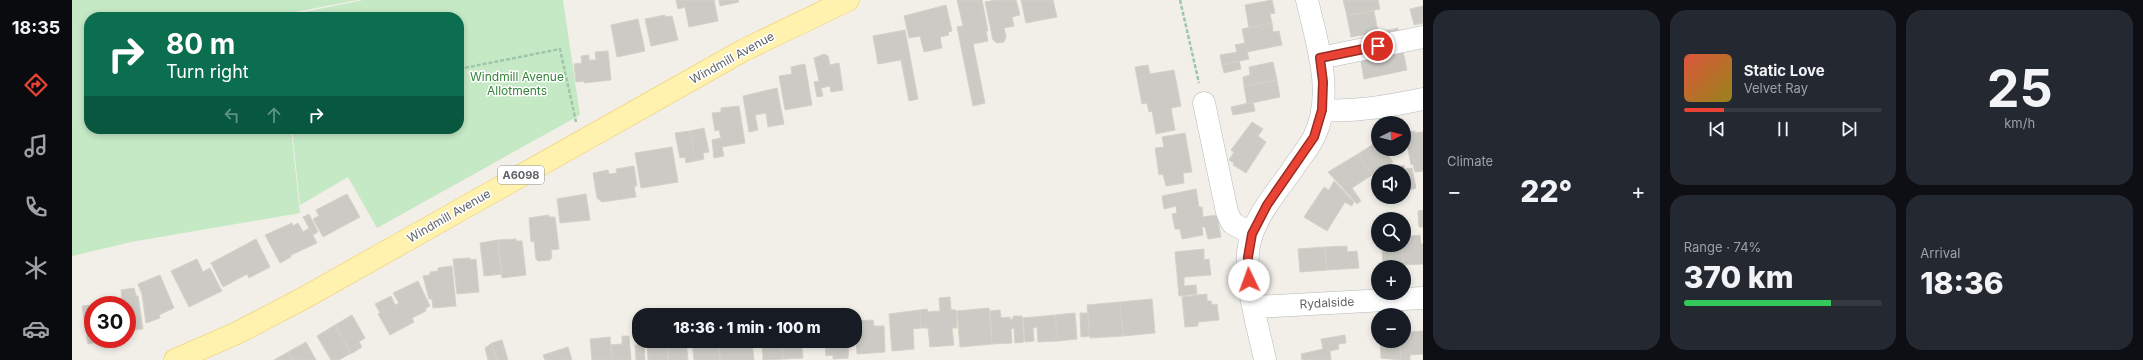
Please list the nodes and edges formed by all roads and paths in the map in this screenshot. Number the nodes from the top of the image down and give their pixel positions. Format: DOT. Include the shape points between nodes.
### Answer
graph roads {
  1 [pos="848,0"];
  2 [pos="1180,0"];
  3 [pos="1307,0"];
  4 [pos="1423,37"];
  5 [pos="1320,58"];
  6 [pos="464,68"];
  7 [pos="1423,98"];
  8 [pos="1204,104"];
  9 [pos="1322,110"];
  10 [pos="581,142"];
  11 [pos="1252,234"];
  12 [pos="1423,298"];
  13 [pos="1254,307"];
  14 [pos="196,356"];
  15 [pos="175,360"];
  16 [pos="1265,360"];
  1 -- 10 [label="main road, Windmill Avenue / A6098" via="744,50"];
  2 -- 8 [label="path"];
  3 -- 5 [label="street"];
  4 -- 5 [label="street"];
  5 -- 9 [label="street" via="1323,82"];
  6 -- 10 [label="path" via="560,49"];
  7 -- 9 [label="street" via="1354,110"];
  8 -- 11 [label="street" via="1227,212 1232,223"];
  9 -- 11 [label="street" via="1314,137 1267,205"];
  10 -- 14 [label="main road, Windmill Avenue / A6098"];
  11 -- 13 [label="street" via="1248,257"];
  12 -- 13 [label="street, Rydalside"];
  13 -- 16 [label="street"];
  14 -- 15 [label="main road, Windmill Avenue / A6098"];
}
